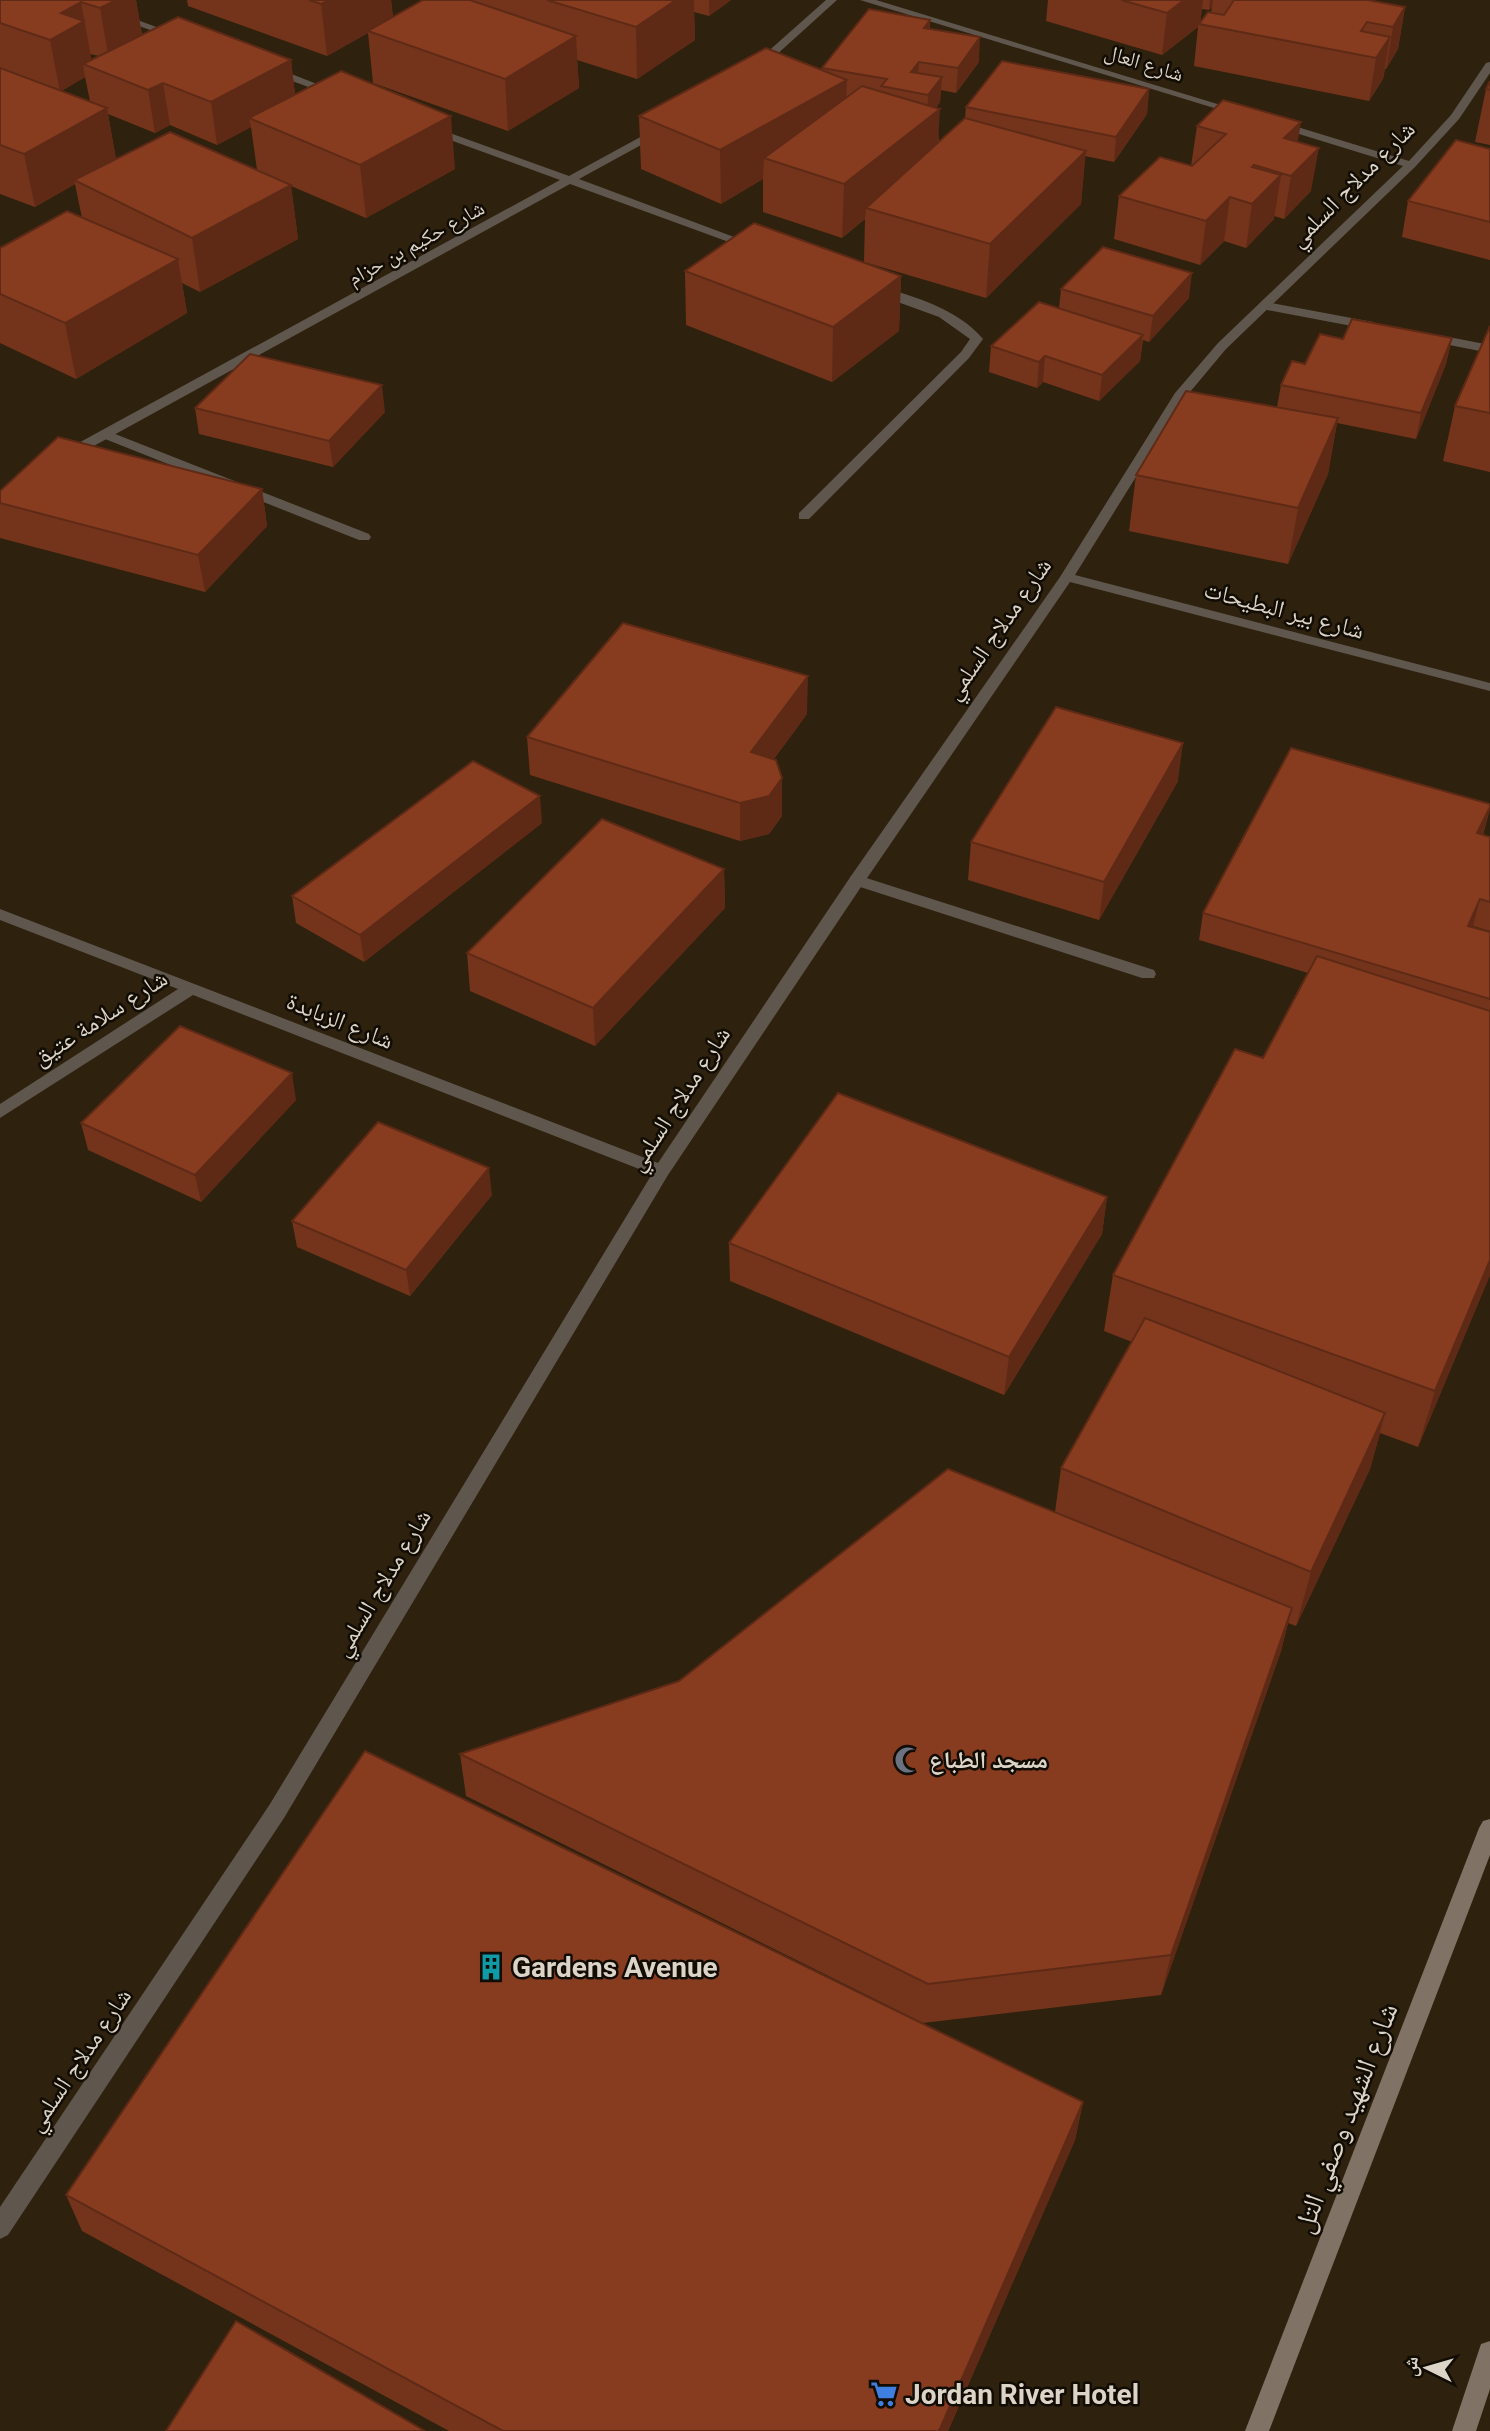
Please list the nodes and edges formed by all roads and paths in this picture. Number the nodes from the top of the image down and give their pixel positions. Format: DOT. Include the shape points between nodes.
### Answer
graph roads {
  1 [pos="73,0"];
  2 [pos="832,0"];
  3 [pos="865,0"];
  4 [pos="189,40"];
  5 [pos="1490,65"];
  6 [pos="261,66"];
  7 [pos="751,71"];
  8 [pos="351,100"];
  9 [pos="1255,117"];
  10 [pos="1268,121"];
  11 [pos="673,123"];
  12 [pos="416,124"];
  13 [pos="1411,165"];
  14 [pos="570,181"];
  15 [pos="768,251"];
  16 [pos="860,284"];
  17 [pos="1266,306"];
  18 [pos="1385,328"];
  19 [pos="1411,334"];
  20 [pos="1490,349"];
  21 [pos="105,434"];
  22 [pos="59,459"];
  23 [pos="804,516"];
  24 [pos="364,537"];
  25 [pos="1067,577"];
  26 [pos="1490,687"];
  27 [pos="857,880"];
  28 [pos="0,914"];
  29 [pos="1148,974"];
  30 [pos="192,988"];
  31 [pos="0,1112"];
  32 [pos="662,1171"];
  33 [pos="1490,1828"];
  34 [pos="0,2227"];
  35 [pos="1490,2353"];
  36 [pos="1257,2431"];
  37 [pos="1464,2431"];
  1 -- 4 [label="street"];
  2 -- 7 [label="street"];
  3 -- 9 [label="street, شارع العال"];
  5 -- 13 [label="street, شارع مدلاج السلمي" via="1455,117"];
  6 -- 8 [label="street"];
  10 -- 13 [label="street"];
  11 -- 14 [label="street, شارع حكيم بن حزام"];
  12 -- 14 [label="street"];
  13 -- 17 [label="street, شارع مدلاج السلمي"];
  14 -- 15 [label="street"];
  14 -- 21 [label="street, شارع حكيم بن حزام"];
  16 -- 23 [label="street" via="965,326 977,340"];
  17 -- 18 [label="street"];
  17 -- 25 [label="street, شارع مدلاج السلمي" via="1222,346 1180,396"];
  19 -- 20 [label="street"];
  21 -- 22 [label="street, شارع حكيم بن حزام"];
  21 -- 24 [label="street"];
  25 -- 26 [label="street, شارع بير البطيحات"];
  25 -- 27 [label="street, شارع مدلاج السلمي"];
  27 -- 29 [label="street"];
  27 -- 32 [label="street, شارع مدلاج السلمي"];
  28 -- 30 [label="street, شارع الزبابدة"];
  30 -- 31 [label="street, شارع سلامة عتيق"];
  30 -- 32 [label="street, شارع الزبابدة"];
  32 -- 34 [label="street, شارع مدلاج السلمي" via="276,1811"];
  33 -- 36 [label="main road, شارع الشهيد وصفي التل"];
  35 -- 37 [label="main road"];
}
